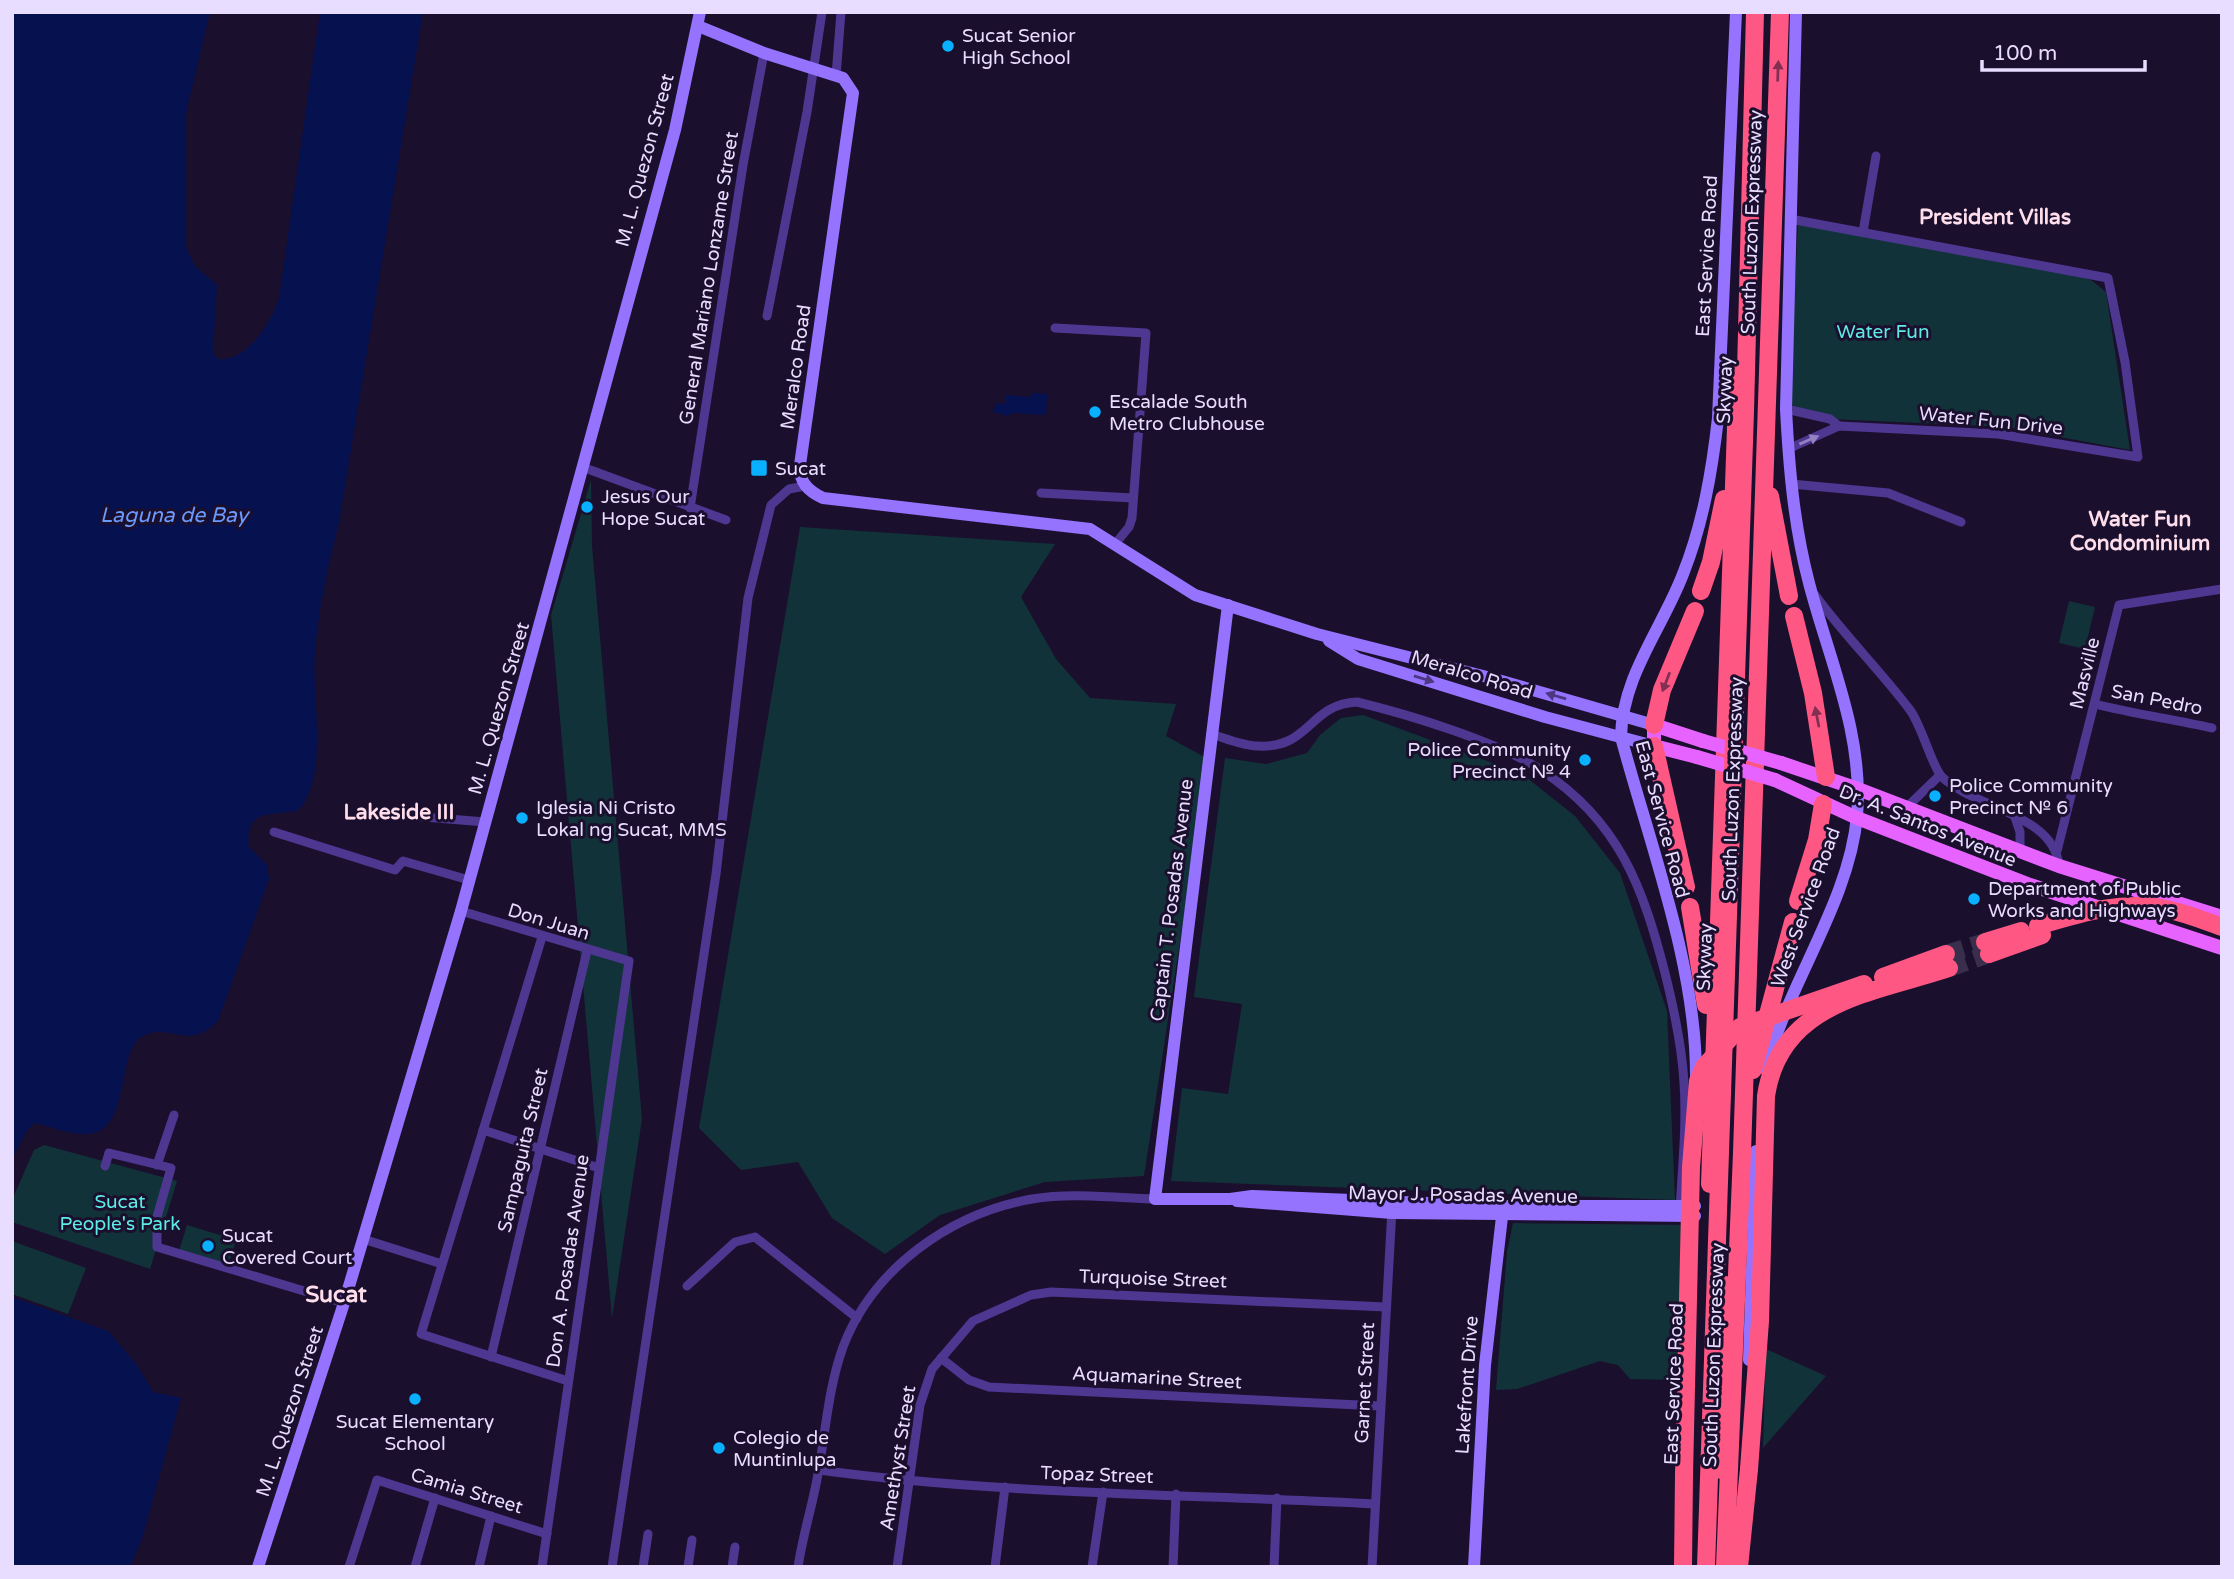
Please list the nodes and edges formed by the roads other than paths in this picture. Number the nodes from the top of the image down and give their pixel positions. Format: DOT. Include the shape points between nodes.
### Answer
graph roads {
  1 [pos="700,12"];
  2 [pos="822,12"];
  3 [pos="841,12"];
  4 [pos="1736,12"];
  5 [pos="1752,12"];
  6 [pos="1765,12"];
  7 [pos="1780,12"];
  8 [pos="1796,12"];
  9 [pos="698,26"];
  10 [pos="764,53"];
  11 [pos="814,67"];
  12 [pos="836,76"];
  13 [pos="1876,156"];
  14 [pos="1790,219"];
  15 [pos="1863,232"];
  16 [pos="767,316"];
  17 [pos="1055,328"];
  18 [pos="1766,408"];
  19 [pos="1786,409"];
  20 [pos="1736,412"];
  21 [pos="1839,426"];
  22 [pos="1788,449"];
  23 [pos="585,468"];
  24 [pos="1791,484"];
  25 [pos="805,486"];
  26 [pos="1041,493"];
  27 [pos="1133,498"];
  28 [pos="690,508"];
  29 [pos="726,520"];
  30 [pos="1961,522"];
  31 [pos="1115,544"];
  32 [pos="1808,581"];
  33 [pos="2222,589"];
  34 [pos="1702,591"];
  35 [pos="1789,596"];
  36 [pos="1230,606"];
  37 [pos="1695,611"];
  38 [pos="1794,616"];
  39 [pos="1317,634"];
  40 [pos="2095,704"];
  41 [pos="1621,715"];
  42 [pos="1654,725"];
  43 [pos="2212,728"];
  44 [pos="1215,735"];
  45 [pos="1621,737"];
  46 [pos="1654,746"];
  47 [pos="1940,775"];
  48 [pos="1825,777"];
  49 [pos="1858,789"];
  50 [pos="1824,804"];
  51 [pos="1905,809"];
  52 [pos="412,816"];
  53 [pos="2015,817"];
  54 [pos="1857,818"];
  55 [pos="485,822"];
  56 [pos="274,832"];
  57 [pos="1894,833"];
  58 [pos="2020,853"];
  59 [pos="2058,859"];
  60 [pos="469,880"];
  61 [pos="1685,887"];
  62 [pos="1798,901"];
  63 [pos="1690,906"];
  64 [pos="461,911"];
  65 [pos="2222,918"];
  66 [pos="1793,922"];
  67 [pos="2222,927"];
  68 [pos="2222,935"];
  69 [pos="542,937"];
  70 [pos="2222,948"];
  71 [pos="587,951"];
  72 [pos="629,961"];
  73 [pos="1713,1093"];
  74 [pos="174,1115"];
  75 [pos="483,1130"];
  76 [pos="539,1149"];
  77 [pos="1742,1153"];
  78 [pos="157,1165"];
  79 [pos="105,1166"];
  80 [pos="599,1168"];
  81 [pos="1695,1182"];
  82 [pos="1158,1199"];
  83 [pos="1392,1208"];
  84 [pos="1503,1211"];
  85 [pos="1680,1211"];
  86 [pos="1695,1211"];
  87 [pos="363,1239"];
  88 [pos="442,1264"];
  89 [pos="687,1286"];
  90 [pos="344,1303"];
  91 [pos="1386,1307"];
  92 [pos="857,1318"];
  93 [pos="491,1357"];
  94 [pos="941,1358"];
  95 [pos="568,1381"];
  96 [pos="1380,1406"];
  97 [pos="819,1470"];
  98 [pos="910,1482"];
  99 [pos="1005,1487"];
  100 [pos="1103,1492"];
  101 [pos="1176,1494"];
  102 [pos="435,1498"];
  103 [pos="1277,1499"];
  104 [pos="1375,1504"];
  105 [pos="491,1516"];
  106 [pos="547,1534"];
  107 [pos="648,1534"];
  108 [pos="692,1540"];
  109 [pos="735,1547"];
  110 [pos="258,1567"];
  111 [pos="349,1567"];
  112 [pos="415,1567"];
  113 [pos="479,1567"];
  114 [pos="542,1567"];
  115 [pos="612,1567"];
  116 [pos="643,1567"];
  117 [pos="688,1567"];
  118 [pos="732,1567"];
  119 [pos="798,1567"];
  120 [pos="897,1567"];
  121 [pos="995,1567"];
  122 [pos="1092,1567"];
  123 [pos="1174,1567"];
  124 [pos="1273,1567"];
  125 [pos="1372,1567"];
  126 [pos="1474,1567"];
  127 [pos="1684,1567"];
  128 [pos="1700,1567"];
  129 [pos="1706,1567"];
  130 [pos="1718,1567"];
  131 [pos="1725,1567"];
  132 [pos="1739,1567"];
  133 [pos="1745,1567"];
  1 -- 9 [label="main road, M. L. Quezon Street"];
  2 -- 11 [label="street"];
  3 -- 12 [label="street"];
  4 -- 41 [label="main road, East Service Road" via="1714,460 1693,548 1669,608 1635,672"];
  5 -- 20 [label="highway, South Luzon Expressway"];
  5 -- 129 [label="highway, Skyway, bridge" via="1745,412"];
  6 -- 130 [label="highway, Skyway, bridge" via="1757,413"];
  18 -- 7 [label="highway, South Luzon Expressway, one-way"];
  8 -- 14 [label="main road, West Service Road"];
  9 -- 10 [label="main road"];
  9 -- 23 [label="main road, M. L. Quezon Street"];
  10 -- 11 [label="main road"];
  10 -- 28 [label="street, General Mariano Lonzame Street"];
  11 -- 12 [label="main road"];
  11 -- 16 [label="street"];
  12 -- 25 [label="main road, Meralco Road" via="848,83 853,106 806,416 800,475"];
  13 -- 15 [label="street"];
  14 -- 15 [label="street"];
  14 -- 19 [label="main road, West Service Road"];
  15 -- 21 [label="street, Water Fun Drive" via="2108,278 2138,457 1998,434"];
  17 -- 27 [label="street" via="1146,333"];
  18 -- 35 [label="highway" via="1769,490"];
  18 -- 77 [label="highway, South Luzon Expressway"];
  19 -- 21 [label="street, Water Fun Drive" via="1830,419"];
  19 -- 22 [label="main road, West Service Road"];
  20 -- 34 [label="highway" via="1722,512"];
  20 -- 73 [label="highway, South Luzon Expressway"];
  22 -- 21 [label="street, Water Fun Drive, one-way"];
  22 -- 24 [label="main road, West Service Road"];
  23 -- 28 [label="street"];
  23 -- 55 [label="main road, M. L. Quezon Street"];
  24 -- 30 [label="street" via="1888,493"];
  24 -- 32 [label="main road, West Service Road"];
  25 -- 31 [label="main road, Meralco Road" via="823,498 1076,526"];
  25 -- 115 [label="street" via="789,489 771,505 748,598 714,887"];
  26 -- 27 [label="street"];
  27 -- 31 [label="street" via="1129,527"];
  28 -- 29 [label="street"];
  31 -- 36 [label="main road, Meralco Road" via="1186,590"];
  32 -- 47 [label="street" via="1911,712"];
  32 -- 49 [label="main road, West Service Road" via="1847,708"];
  33 -- 40 [label="street, Masville" via="2119,605"];
  36 -- 39 [label="main road, Meralco Road"];
  36 -- 44 [label="main road, Captain T. Posadas Avenue"];
  37 -- 42 [label="highway, one-way" via="1662,690"];
  48 -- 38 [label="highway, one-way" via="1813,693"];
  41 -- 39 [label="main road, Meralco Road, one-way"];
  39 -- 45 [label="main road, Meralco Road, one-way" via="1359,659"];
  40 -- 43 [label="street, San Pedro"];
  40 -- 59 [label="street, Masville"];
  41 -- 42 [label="main road, Dr. A. Santos Avenue"];
  41 -- 45 [label="main road, East Service Road"];
  42 -- 46 [label="main road"];
  42 -- 48 [label="main road, Dr. A. Santos Avenue, bridge"];
  44 -- 82 [label="main road, Captain T. Posadas Avenue"];
  44 -- 85 [label="street" via="1255,747 1278,745 1296,739 1334,704 1357,702 1515,756 1557,781 1595,816 1640,886 1674,1010 1684,1084"];
  45 -- 46 [label="main road, Dr. A. Santos Avenue"];
  45 -- 81 [label="main road, East Service Road" via="1668,908 1694,1026"];
  46 -- 50 [label="main road, Dr. A. Santos Avenue, bridge" via="1775,780"];
  46 -- 61 [label="highway"];
  47 -- 51 [label="street"];
  47 -- 53 [label="street" via="1971,797"];
  48 -- 49 [label="main road, Dr. A. Santos Avenue"];
  48 -- 50 [label="main road"];
  49 -- 51 [label="main road, Dr. A. Santos Avenue"];
  49 -- 54 [label="main road, West Service Road"];
  50 -- 54 [label="main road, Dr. A. Santos Avenue"];
  50 -- 62 [label="highway"];
  51 -- 57 [label="main road"];
  51 -- 58 [label="main road, Dr. A. Santos Avenue"];
  52 -- 55 [label="street"];
  53 -- 58 [label="street" via="2021,832"];
  53 -- 59 [label="street" via="2030,822"];
  54 -- 57 [label="main road, Dr. A. Santos Avenue"];
  54 -- 133 [label="main road, West Service Road" via="1838,886 1772,1047 1758,1107"];
  55 -- 60 [label="main road, M. L. Quezon Street"];
  56 -- 60 [label="street" via="395,870 403,861"];
  57 -- 70 [label="main road, Dr. A. Santos Avenue" via="2030,886"];
  58 -- 59 [label="main road, Dr. A. Santos Avenue"];
  59 -- 65 [label="main road, Dr. A. Santos Avenue"];
  60 -- 64 [label="main road, M. L. Quezon Street"];
  63 -- 73 [label="highway" via="1704,979"];
  64 -- 69 [label="street, Don Juan"];
  64 -- 87 [label="main road, M. L. Quezon Street"];
  66 -- 77 [label="highway" via="1754,1061"];
  67 -- 68 [label="highway, bridge" via="2169,909 2123,906 2082,912 1987,948 2129,912 2169,916"];
  69 -- 71 [label="street, Don Juan"];
  69 -- 75 [label="street"];
  71 -- 72 [label="street, Don Juan"];
  71 -- 76 [label="street, Sampaguita Street"];
  72 -- 80 [label="street, Don A. Posadas Avenue"];
  73 -- 128 [label="highway, South Luzon Expressway"];
  74 -- 78 [label="street"];
  75 -- 76 [label="street"];
  75 -- 88 [label="street"];
  76 -- 80 [label="street"];
  76 -- 93 [label="street, Sampaguita Street"];
  77 -- 131 [label="highway, South Luzon Expressway"];
  78 -- 79 [label="street" via="108,1153"];
  78 -- 90 [label="street" via="171,1168 156,1217 157,1247"];
  80 -- 95 [label="street, Don A. Posadas Avenue"];
  81 -- 85 [label="main road"];
  81 -- 86 [label="main road, East Service Road"];
  82 -- 83 [label="main road, Mayor J. Posadas Avenue"];
  82 -- 92 [label="street, Mayor J. Posadas Avenue" via="1033,1199 967,1219 922,1246 877,1290"];
  83 -- 84 [label="main road, Mayor J. Posadas Avenue"];
  83 -- 91 [label="street, Garnet Street"];
  84 -- 85 [label="main road, Mayor J. Posadas Avenue"];
  84 -- 126 [label="main road, Lakefront Drive" via="1485,1365"];
  85 -- 86 [label="main road, Mayor J. Posadas Avenue"];
  86 -- 127 [label="main road, East Service Road" via="1695,1342"];
  87 -- 88 [label="street"];
  87 -- 90 [label="main road, M. L. Quezon Street"];
  88 -- 93 [label="street" via="421,1334"];
  89 -- 92 [label="street" via="735,1242 755,1237"];
  90 -- 110 [label="main road, M. L. Quezon Street"];
  91 -- 94 [label="street, Turquoise Street" via="1051,1292 1031,1295 973,1321"];
  91 -- 96 [label="street, Garnet Street"];
  92 -- 97 [label="street, Mayor J. Posadas Avenue" via="835,1374"];
  93 -- 95 [label="street"];
  94 -- 96 [label="street, Aquamarine Street" via="969,1380 989,1387"];
  94 -- 98 [label="street, Amethyst Street" via="928,1378 920,1405"];
  95 -- 106 [label="street, Don A. Posadas Avenue"];
  96 -- 104 [label="street, Garnet Street"];
  97 -- 98 [label="street, Topaz Street"];
  97 -- 119 [label="street, Mayor J. Posadas Avenue"];
  98 -- 99 [label="street, Topaz Street"];
  98 -- 120 [label="street, Amethyst Street"];
  99 -- 100 [label="street, Topaz Street"];
  99 -- 121 [label="street"];
  100 -- 101 [label="street, Topaz Street"];
  100 -- 122 [label="street"];
  101 -- 103 [label="street, Topaz Street"];
  101 -- 123 [label="street"];
  102 -- 105 [label="street, Camia Street"];
  102 -- 111 [label="street, Camia Street" via="377,1480"];
  102 -- 112 [label="street"];
  103 -- 104 [label="street, Topaz Street"];
  103 -- 124 [label="street"];
  104 -- 125 [label="street, Garnet Street"];
  105 -- 106 [label="street, Camia Street"];
  105 -- 113 [label="street"];
  106 -- 114 [label="street, Don A. Posadas Avenue"];
  107 -- 116 [label="street"];
  108 -- 117 [label="street"];
  109 -- 118 [label="street"];
  127 -- 132 [label="highway, bridge" via="1690,1167 1698,1081 1704,1067 1741,1027 1947,961 1821,1012 1774,1060 1766,1096 1760,1321"];
}
